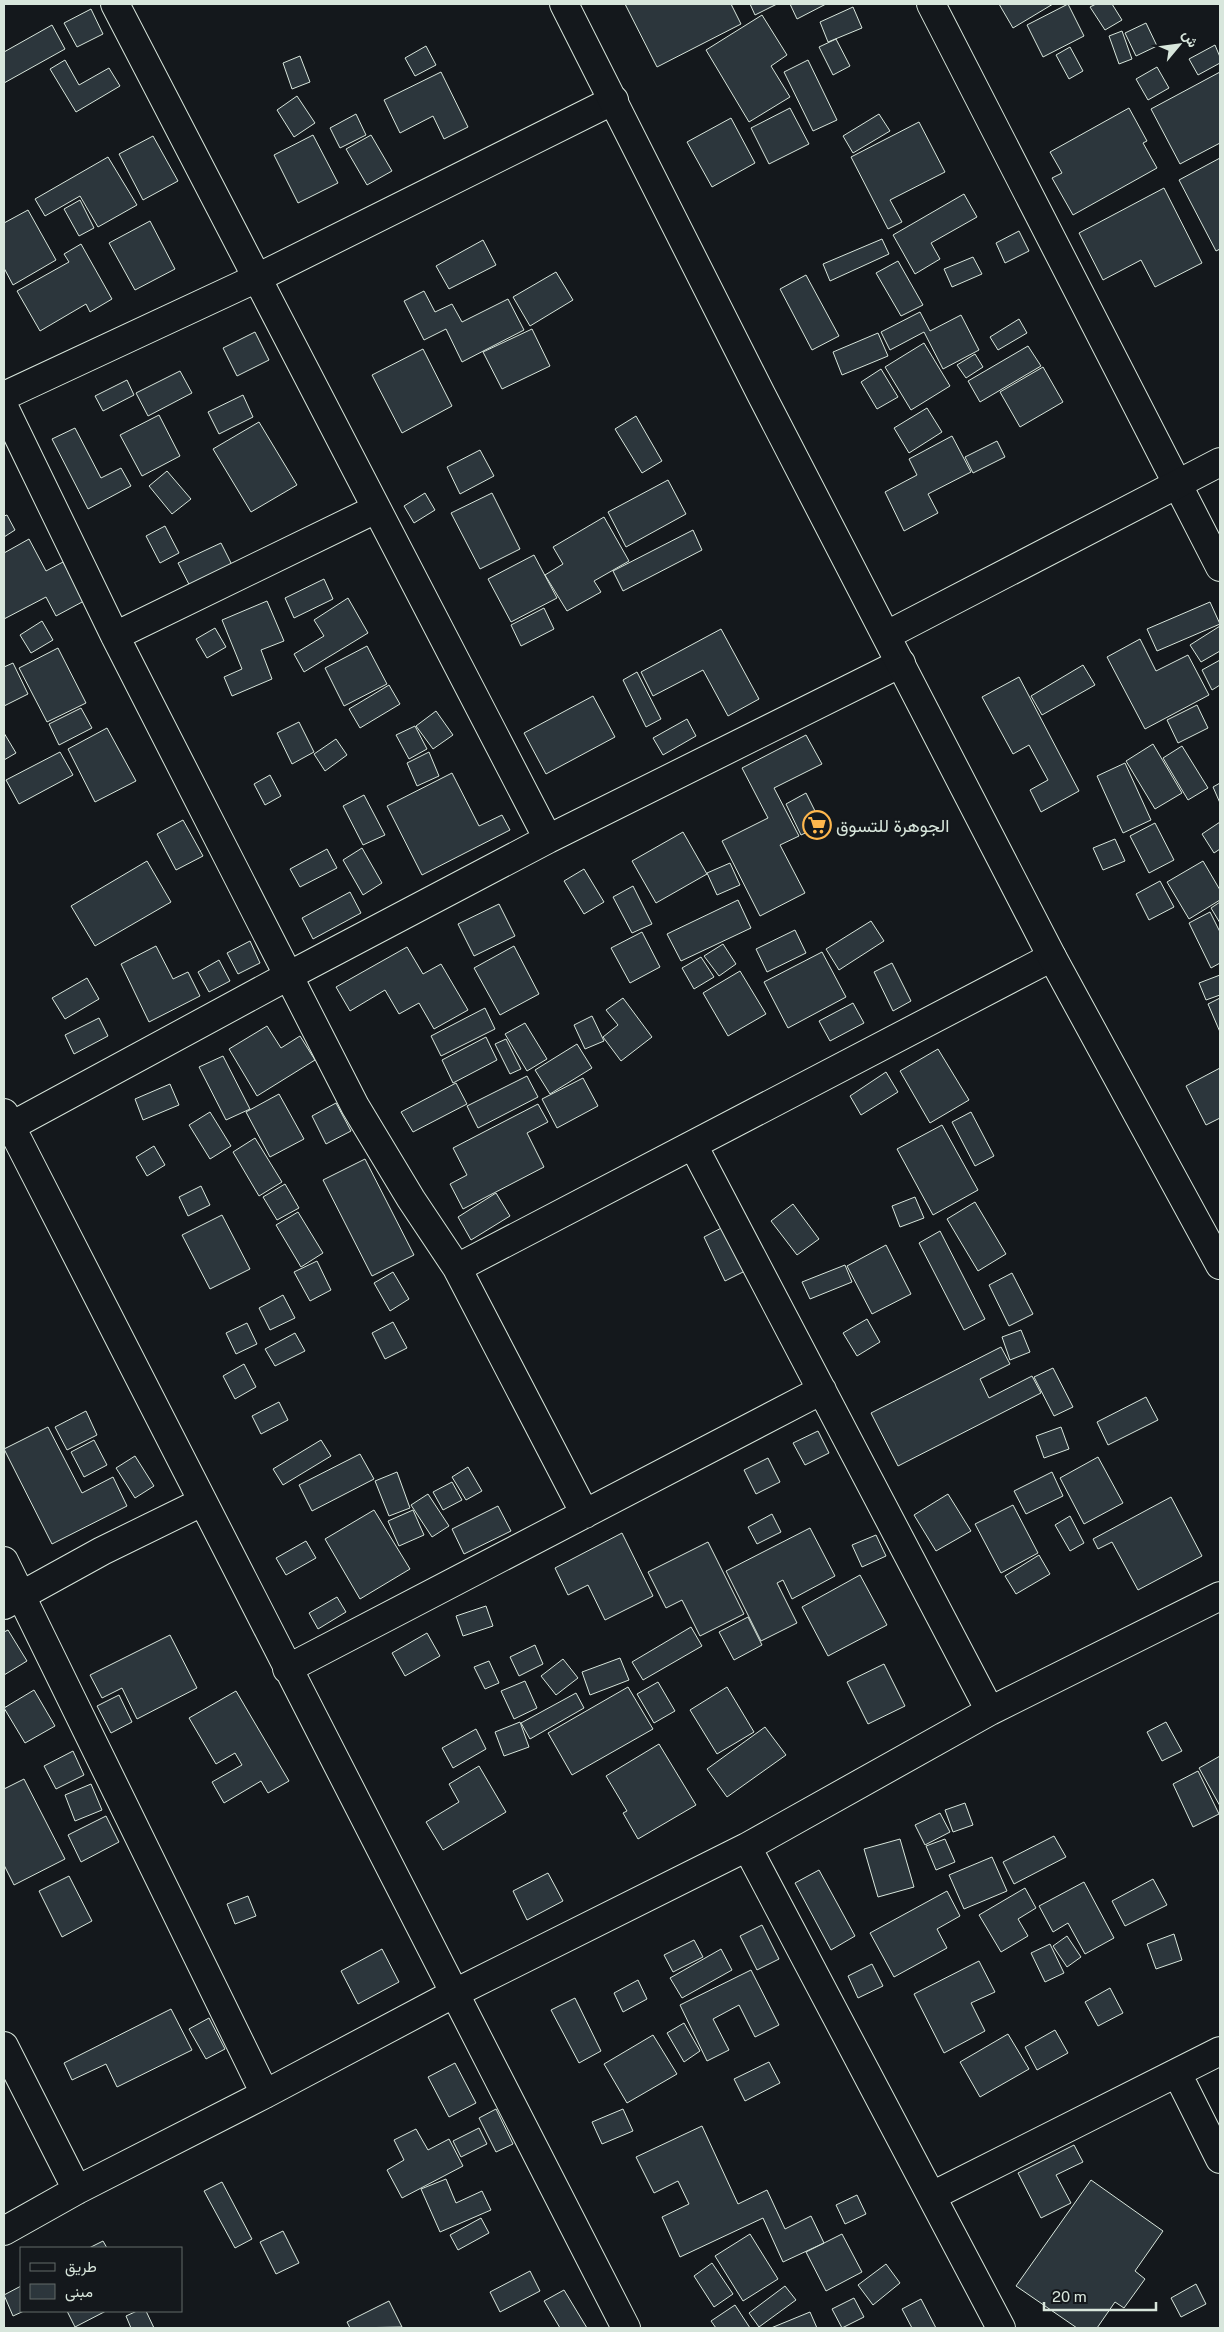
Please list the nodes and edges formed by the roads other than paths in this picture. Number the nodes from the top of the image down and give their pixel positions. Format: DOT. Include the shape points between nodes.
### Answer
graph roads {
  1 [pos="114,4"];
  2 [pos="564,4"];
  3 [pos="931,4"];
  4 [pos="614,100"];
  5 [pos="257,278"];
  6 [pos="4,396"];
  7 [pos="4,407"];
  8 [pos="1220,462"];
  9 [pos="1177,484"];
  10 [pos="376,509"];
  11 [pos="1220,568"];
  12 [pos="887,635"];
  13 [pos="115,636"];
  14 [pos="901,662"];
  15 [pos="548,839"];
  16 [pos="1052,957"];
  17 [pos="290,975"];
  18 [pos="6,1123"];
  19 [pos="694,1145"];
  20 [pos="1220,1265"];
  21 [pos="457,1268"];
  22 [pos="822,1390"];
  23 [pos="202,1502"];
  24 [pos="585,1514"];
  25 [pos="4,1561"];
  26 [pos="1220,1596"];
  27 [pos="12,1600"];
  28 [pos="288,1669"];
  29 [pos="990,1711"];
  30 [pos="747,1847"];
  31 [pos="455,1993"];
  32 [pos="4,2046"];
  33 [pos="1220,2051"];
  34 [pos="1177,2074"];
  35 [pos="265,2094"];
  36 [pos="1220,2159"];
  37 [pos="77,2190"];
  38 [pos="932,2196"];
  39 [pos="4,2231"];
  40 [pos="626,2328"];
  41 [pos="1001,2328"];
  1 -- 5 [label="street"];
  2 -- 4 [label="street"];
  3 -- 9 [label="street"];
  4 -- 5 [label="street"];
  4 -- 12 [label="street" via="761,394"];
  5 -- 6 [label="street"];
  5 -- 10 [label="street"];
  7 -- 13 [label="street"];
  8 -- 9 [label="street"];
  9 -- 11 [label="street"];
  9 -- 12 [label="street"];
  10 -- 13 [label="street"];
  10 -- 15 [label="street"];
  12 -- 14 [label="street"];
  13 -- 17 [label="street"];
  14 -- 15 [label="street"];
  14 -- 16 [label="street"];
  15 -- 17 [label="street"];
  16 -- 19 [label="street"];
  16 -- 20 [label="street"];
  17 -- 18 [label="street"];
  17 -- 21 [label="street" via="356,1106"];
  18 -- 23 [label="street"];
  19 -- 21 [label="street"];
  19 -- 22 [label="street"];
  21 -- 24 [label="street"];
  22 -- 24 [label="street"];
  22 -- 29 [label="street"];
  23 -- 27 [label="street"];
  23 -- 28 [label="street"];
  24 -- 28 [label="street"];
  25 -- 27 [label="street"];
  26 -- 29 [label="street"];
  27 -- 35 [label="street"];
  28 -- 31 [label="street"];
  29 -- 30 [label="street"];
  30 -- 31 [label="street"];
  30 -- 38 [label="street"];
  31 -- 35 [label="street"];
  31 -- 40 [label="street"];
  32 -- 37 [label="street"];
  33 -- 34 [label="street"];
  34 -- 36 [label="street"];
  34 -- 38 [label="street"];
  35 -- 37 [label="street"];
  37 -- 39 [label="street"];
  38 -- 41 [label="street"];
}
